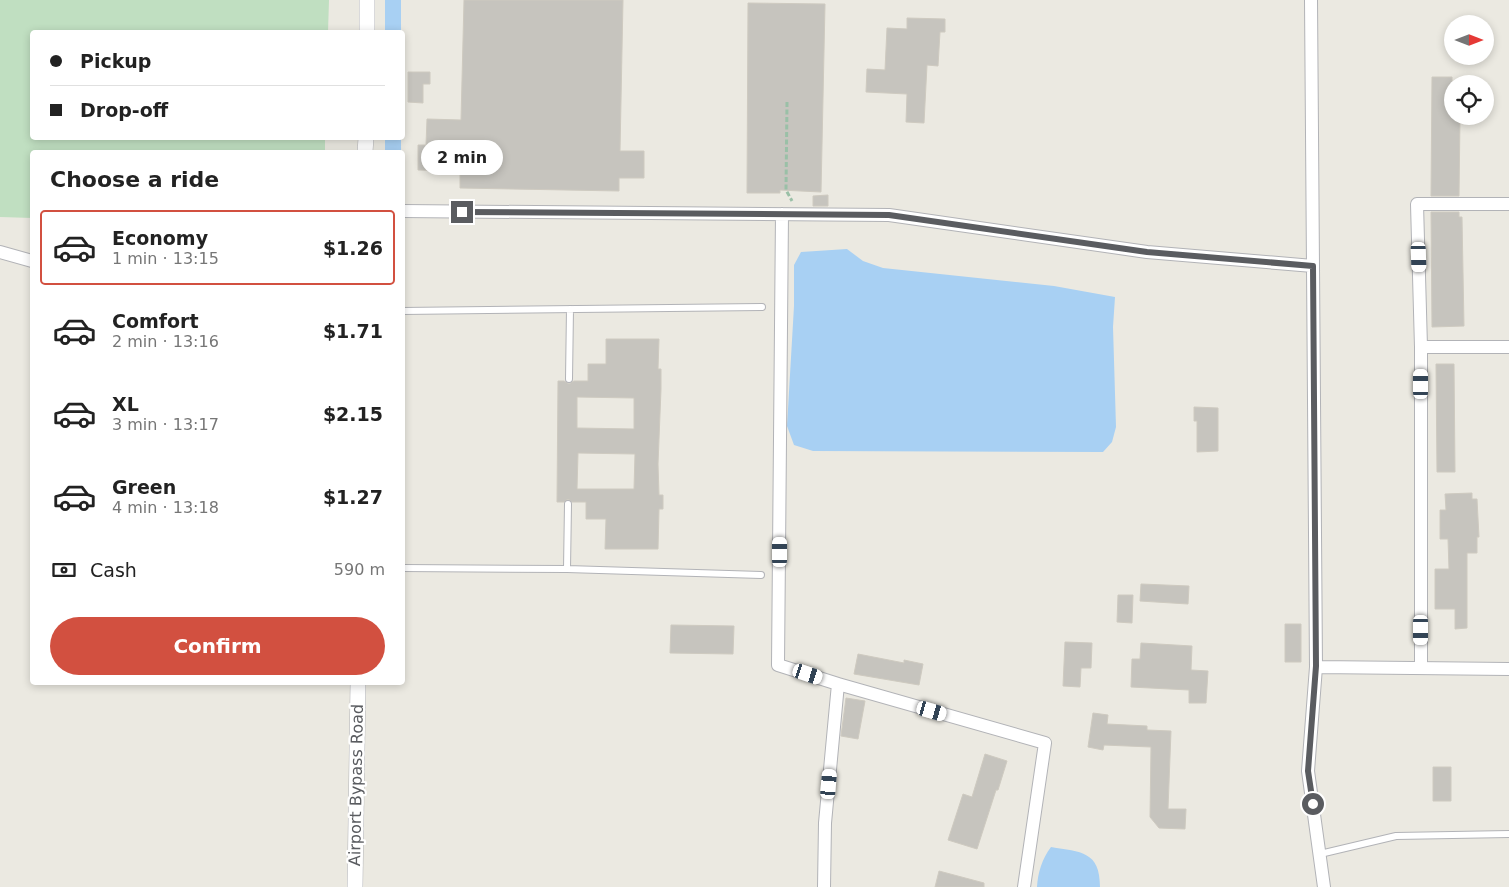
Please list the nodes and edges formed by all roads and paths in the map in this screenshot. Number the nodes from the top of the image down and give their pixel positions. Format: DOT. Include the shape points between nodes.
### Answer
graph roads {
  1 [pos="367,0"];
  2 [pos="1311,0"];
  3 [pos="367,30"];
  4 [pos="787,102"];
  5 [pos="1509,204"];
  6 [pos="405,211"];
  7 [pos="782,214"];
  8 [pos="800,214"];
  9 [pos="0,252"];
  10 [pos="30,260"];
  11 [pos="1313,266"];
  12 [pos="762,307"];
  13 [pos="570,309"];
  14 [pos="405,310"];
  15 [pos="1421,347"];
  16 [pos="1509,347"];
  17 [pos="569,379"];
  18 [pos="568,504"];
  19 [pos="405,568"];
  20 [pos="567,569"];
  21 [pos="761,575"];
  22 [pos="1316,666"];
  23 [pos="1421,668"];
  24 [pos="1509,669"];
  25 [pos="838,684"];
  26 [pos="358,685"];
  27 [pos="1509,834"];
  28 [pos="1320,854"];
  29 [pos="355,887"];
  30 [pos="824,887"];
  31 [pos="1024,887"];
  32 [pos="1324,887"];
  1 -- 3 [label="street"];
  2 -- 11 [label="street"];
  4 -- 8 [label="path" via="786,190"];
  5 -- 15 [label="street" via="1417,204"];
  6 -- 7 [label="street"];
  7 -- 8 [label="street"];
  7 -- 25 [label="street" via="778,665"];
  8 -- 11 [label="street" via="889,215 1147,252"];
  9 -- 10 [label="street"];
  11 -- 22 [label="street"];
  12 -- 13 [label="lane"];
  13 -- 14 [label="lane"];
  13 -- 17 [label="lane"];
  15 -- 16 [label="street"];
  15 -- 23 [label="street"];
  18 -- 20 [label="lane"];
  19 -- 20 [label="lane"];
  20 -- 21 [label="lane"];
  22 -- 23 [label="street"];
  22 -- 28 [label="street" via="1308,771"];
  23 -- 24 [label="street"];
  25 -- 30 [label="street" via="825,823"];
  25 -- 31 [label="street" via="1045,743"];
  26 -- 29 [label="street, Airport Bypass Road"];
  27 -- 28 [label="lane" via="1396,836"];
  28 -- 32 [label="street"];
}
